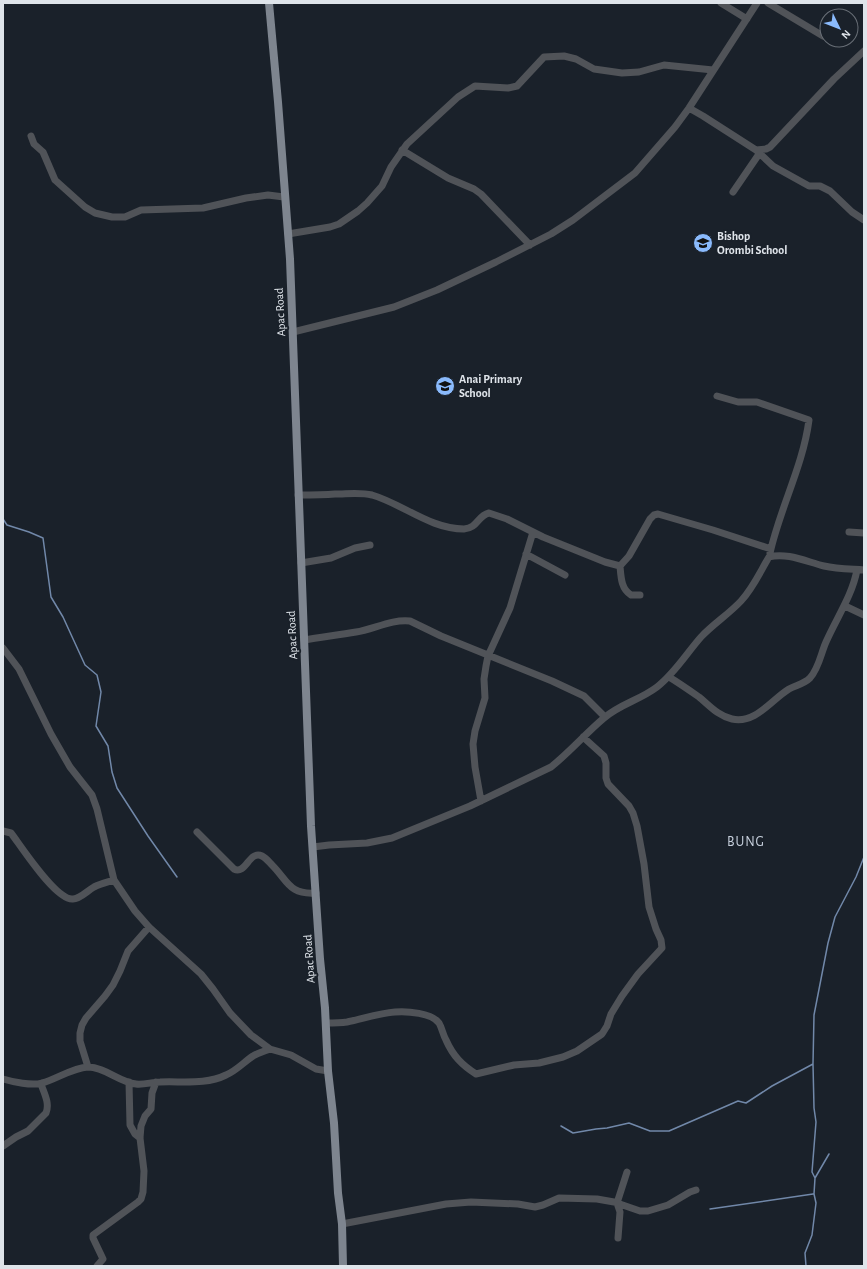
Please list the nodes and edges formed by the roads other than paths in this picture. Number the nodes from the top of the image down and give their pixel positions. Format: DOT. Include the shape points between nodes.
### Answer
graph roads {
  1 [pos="269,3"];
  2 [pos="722,3"];
  3 [pos="757,3"];
  4 [pos="768,3"];
  5 [pos="747,19"];
  6 [pos="819,34"];
  7 [pos="864,51"];
  8 [pos="713,70"];
  9 [pos="689,108"];
  10 [pos="31,136"];
  11 [pos="402,150"];
  12 [pos="758,152"];
  13 [pos="733,192"];
  14 [pos="284,197"];
  15 [pos="864,220"];
  16 [pos="288,234"];
  17 [pos="530,245"];
  18 [pos="293,332"];
  19 [pos="717,396"];
  20 [pos="298,495"];
  21 [pos="533,532"];
  22 [pos="849,532"];
  23 [pos="864,533"];
  24 [pos="370,545"];
  25 [pos="771,549"];
  26 [pos="526,554"];
  27 [pos="769,557"];
  28 [pos="301,563"];
  29 [pos="620,566"];
  30 [pos="861,570"];
  31 [pos="565,575"];
  32 [pos="640,595"];
  33 [pos="845,606"];
  34 [pos="864,615"];
  35 [pos="304,640"];
  36 [pos="3,648"];
  37 [pos="488,656"];
  38 [pos="669,677"];
  39 [pos="605,717"];
  40 [pos="583,737"];
  41 [pos="481,801"];
  42 [pos="3,831"];
  43 [pos="197,832"];
  44 [pos="313,847"];
  45 [pos="114,880"];
  46 [pos="316,893"];
  47 [pos="149,927"];
  48 [pos="326,1023"];
  49 [pos="270,1049"];
  50 [pos="88,1067"];
  51 [pos="328,1071"];
  52 [pos="3,1079"];
  53 [pos="129,1082"];
  54 [pos="156,1082"];
  55 [pos="41,1084"];
  56 [pos="140,1138"];
  57 [pos="3,1146"];
  58 [pos="627,1172"];
  59 [pos="696,1190"];
  60 [pos="617,1203"];
  61 [pos="342,1224"];
  62 [pos="618,1238"];
  63 [pos="97,1266"];
  64 [pos="343,1266"];
  1 -- 14 [label="main road, Apac Road"];
  2 -- 5 [label="street"];
  3 -- 5 [label="street"];
  4 -- 6 [label="street"];
  5 -- 8 [label="street"];
  7 -- 12 [label="street" via="770,147"];
  8 -- 9 [label="street"];
  8 -- 11 [label="street" via="664,65 638,72 622,73 594,69 576,59 564,56 546,56 517,86 475,86 470,89 458,97"];
  9 -- 12 [label="street"];
  9 -- 17 [label="street" via="635,173 573,220"];
  10 -- 14 [label="street" via="34,144 43,152 55,180 95,213 112,217 125,216 141,210 203,208 253,197"];
  11 -- 16 [label="street" via="382,186 358,211 330,227"];
  11 -- 17 [label="street" via="448,178 481,194"];
  12 -- 13 [label="street"];
  12 -- 15 [label="street" via="773,166 805,184 820,186 830,191"];
  14 -- 16 [label="main road, Apac Road"];
  16 -- 18 [label="main road, Apac Road"];
  17 -- 18 [label="street" via="474,274 394,307"];
  18 -- 20 [label="main road, Apac Road"];
  19 -- 25 [label="street" via="738,402 757,402 810,420"];
  20 -- 21 [label="street" via="372,495 426,520 465,529 472,527 489,513"];
  20 -- 28 [label="main road, Apac Road"];
  21 -- 26 [label="street"];
  21 -- 29 [label="street"];
  22 -- 23 [label="street"];
  24 -- 28 [label="street" via="331,558"];
  25 -- 27 [label="street"];
  25 -- 29 [label="street" via="658,514 650,519"];
  26 -- 31 [label="street"];
  26 -- 37 [label="street" via="510,608"];
  27 -- 30 [label="street" via="792,557 825,566"];
  27 -- 38 [label="street" via="751,588 705,633"];
  28 -- 35 [label="main road, Apac Road"];
  29 -- 32 [label="street" via="625,589 631,595"];
  30 -- 33 [label="street"];
  33 -- 34 [label="street"];
  33 -- 38 [label="street" via="826,640 816,670 810,678 789,689 755,714 739,720 718,713"];
  35 -- 37 [label="street" via="406,621"];
  35 -- 44 [label="main road, Apac Road"];
  36 -- 45 [label="street" via="19,669 70,767 92,795"];
  37 -- 39 [label="street" via="584,696"];
  37 -- 41 [label="street" via="484,679 485,698 473,744"];
  38 -- 39 [label="street" via="645,695 624,704"];
  39 -- 40 [label="street"];
  40 -- 41 [label="street" via="551,767"];
  40 -- 48 [label="street" via="604,756 608,784 633,813 644,864 649,907 662,945 660,951 638,974 619,1000 602,1034 563,1057 476,1074 456,1058 446,1042 440,1025 431,1017 410,1012 395,1012 346,1022"];
  41 -- 44 [label="street" via="392,838"];
  42 -- 45 [label="street" via="11,833 41,874 68,898 74,899 94,887"];
  43 -- 46 [label="street" via="237,871 253,857 260,855 265,857 297,891"];
  44 -- 46 [label="main road, Apac Road"];
  45 -- 47 [label="street" via="131,907"];
  46 -- 48 [label="main road, Apac Road"];
  47 -- 49 [label="street" via="201,974 234,1018"];
  47 -- 50 [label="street" via="128,951 113,985 82,1025 80,1040"];
  48 -- 51 [label="main road, Apac Road"];
  49 -- 51 [label="street" via="291,1055 316,1069"];
  49 -- 54 [label="street" via="218,1079"];
  50 -- 53 [label="street" via="105,1071"];
  50 -- 55 [label="street"];
  51 -- 61 [label="main road, Apac Road"];
  52 -- 55 [label="street"];
  53 -- 54 [label="street"];
  53 -- 56 [label="street" via="130,1125"];
  54 -- 56 [label="street" via="151,1108 143,1122"];
  55 -- 57 [label="street" via="47,1100 46,1113 28,1130"];
  56 -- 63 [label="street" via="144,1171 142,1196 138,1202 93,1235 92,1238 103,1259"];
  58 -- 60 [label="street"];
  59 -- 60 [label="street" via="668,1205 648,1211"];
  60 -- 61 [label="street" via="597,1199 563,1198 534,1206 471,1202 446,1204"];
  60 -- 62 [label="street" via="620,1212"];
  61 -- 64 [label="main road, Apac Road"];
}
